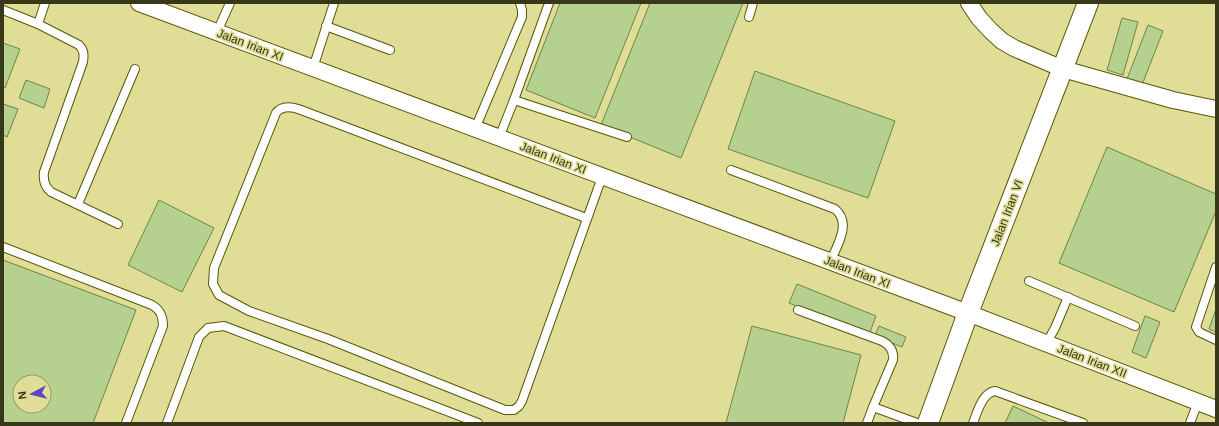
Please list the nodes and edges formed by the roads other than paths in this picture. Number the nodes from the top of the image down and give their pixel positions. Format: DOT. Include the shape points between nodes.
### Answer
graph roads {
  1 [pos="45,3"];
  2 [pos="139,3"];
  3 [pos="230,3"];
  4 [pos="334,3"];
  5 [pos="520,3"];
  6 [pos="549,3"];
  7 [pos="753,3"];
  8 [pos="969,3"];
  9 [pos="1088,3"];
  10 [pos="3,10"];
  11 [pos="749,17"];
  12 [pos="38,24"];
  13 [pos="326,26"];
  14 [pos="217,32"];
  15 [pos="390,50"];
  16 [pos="313,68"];
  17 [pos="1063,68"];
  18 [pos="135,69"];
  19 [pos="514,100"];
  20 [pos="1216,109"];
  21 [pos="475,129"];
  22 [pos="627,137"];
  23 [pos="499,138"];
  24 [pos="731,170"];
  25 [pos="602,177"];
  26 [pos="78,204"];
  27 [pos="586,218"];
  28 [pos="118,224"];
  29 [pos="3,247"];
  30 [pos="830,262"];
  31 [pos="1216,267"];
  32 [pos="1028,281"];
  33 [pos="1068,297"];
  34 [pos="798,310"];
  35 [pos="968,314"];
  36 [pos="1135,326"];
  37 [pos="1216,340"];
  38 [pos="1046,344"];
  39 [pos="1211,404"];
  40 [pos="873,407"];
  41 [pos="126,423"];
  42 [pos="167,423"];
  43 [pos="478,423"];
  44 [pos="867,423"];
  45 [pos="917,423"];
  46 [pos="928,423"];
  47 [pos="972,423"];
  48 [pos="1084,423"];
  49 [pos="1190,423"];
  1 -- 12 [label="lane"];
  2 -- 14 [label="street, Jalan Irian XI"];
  3 -- 14 [label="lane"];
  4 -- 13 [label="lane"];
  5 -- 21 [label="lane" via="522,17"];
  6 -- 19 [label="lane"];
  7 -- 11 [label="lane"];
  8 -- 17 [label="street" via="979,18 1002,41"];
  9 -- 17 [label="street, Jalan Irian VI"];
  10 -- 12 [label="lane"];
  12 -- 26 [label="lane" via="79,45 83,50 83,62 43,178 49,190"];
  13 -- 15 [label="lane"];
  13 -- 16 [label="lane"];
  14 -- 16 [label="street, Jalan Irian XI"];
  16 -- 21 [label="street, Jalan Irian XI"];
  17 -- 20 [label="street" via="1173,100"];
  17 -- 35 [label="street, Jalan Irian VI"];
  18 -- 26 [label="lane"];
  19 -- 22 [label="lane"];
  19 -- 23 [label="lane"];
  21 -- 23 [label="street, Jalan Irian XI"];
  23 -- 25 [label="street, Jalan Irian XI"];
  24 -- 30 [label="lane" via="840,213 844,226"];
  25 -- 27 [label="lane"];
  25 -- 30 [label="street, Jalan Irian XI"];
  26 -- 28 [label="lane"];
  27 -- 27 [label="lane" via="301,110 284,108 276,113 214,268 213,284 219,295 249,311 328,339 511,411 522,401"];
  29 -- 41 [label="lane" via="157,307 161,312 162,326"];
  30 -- 35 [label="street, Jalan Irian XI"];
  31 -- 37 [label="lane" via="1196,327 1199,332"];
  32 -- 33 [label="lane"];
  33 -- 36 [label="lane"];
  33 -- 38 [label="lane"];
  34 -- 40 [label="lane" via="882,341 889,346 893,360"];
  35 -- 38 [label="street, Jalan Irian XII"];
  35 -- 46 [label="street, Jalan Irian VI"];
  38 -- 39 [label="street, Jalan Irian XII"];
  39 -- 49 [label="lane"];
  40 -- 44 [label="lane"];
  40 -- 45 [label="lane"];
  42 -- 43 [label="lane" via="199,337 208,328 224,326"];
  47 -- 48 [label="lane" via="985,396 995,391"];
}
